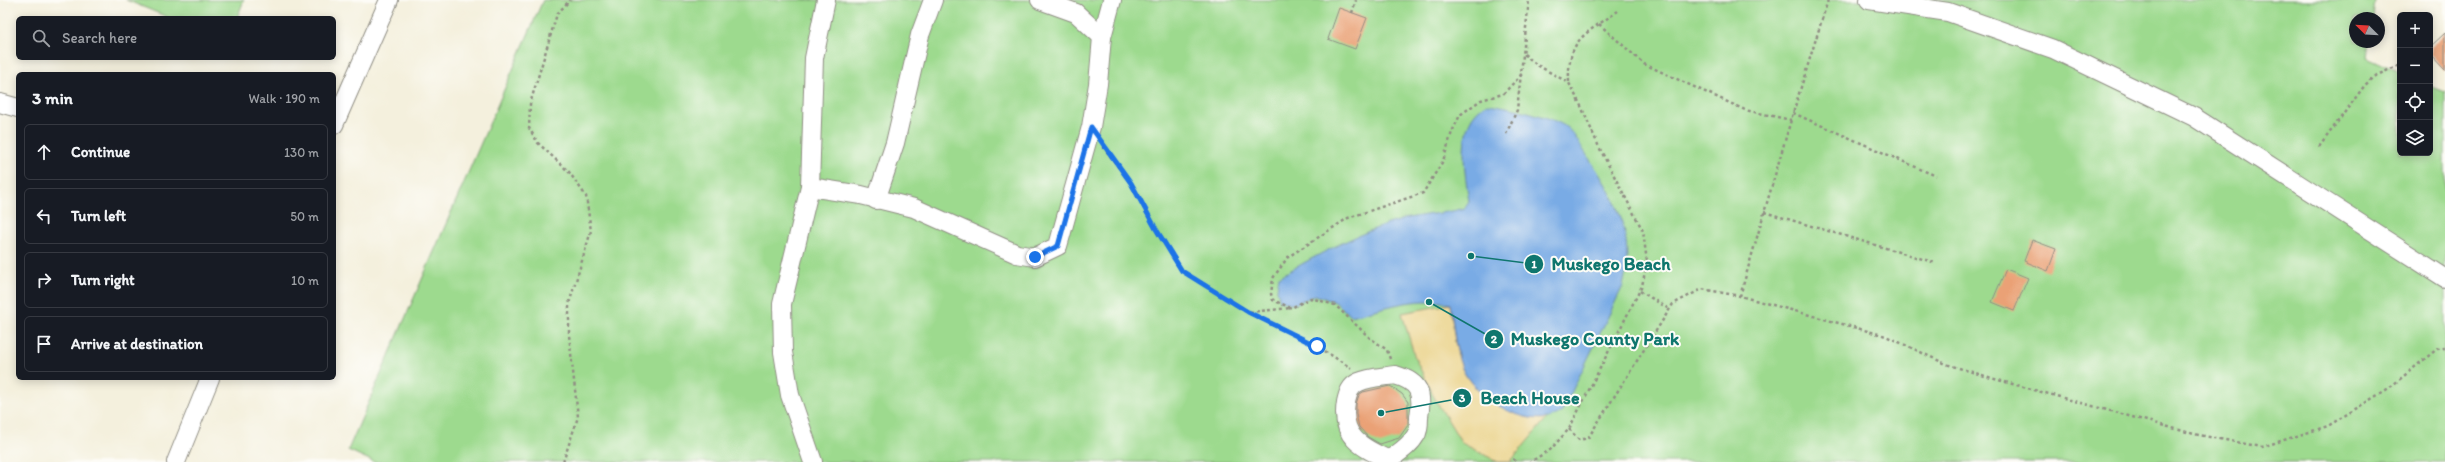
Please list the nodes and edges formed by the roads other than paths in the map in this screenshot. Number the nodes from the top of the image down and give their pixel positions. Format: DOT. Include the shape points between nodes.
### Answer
graph roads {
  1 [pos="389,0"];
  2 [pos="826,0"];
  3 [pos="1040,0"];
  4 [pos="1112,0"];
  5 [pos="1870,0"];
  6 [pos="937,2"];
  7 [pos="1102,37"];
  8 [pos="0,103"];
  9 [pos="16,107"];
  10 [pos="336,120"];
  11 [pos="810,187"];
  12 [pos="876,200"];
  13 [pos="2445,278"];
  14 [pos="209,380"];
  15 [pos="1389,461"];
  16 [pos="176,462"];
  17 [pos="813,462"];
  1 -- 10 [label="street"];
  2 -- 11 [label="street" via="814,58"];
  3 -- 7 [label="street" via="1076,13"];
  4 -- 7 [label="street"];
  5 -- 13 [label="street" via="1948,12 2040,43 2067,56 2194,118"];
  6 -- 12 [label="street" via="920,35 895,143"];
  7 -- 12 [label="street" via="1091,127 1058,246 1035,257 1017,254 914,208"];
  8 -- 9 [label="street"];
  11 -- 12 [label="street" via="861,195"];
  11 -- 17 [label="street" via="782,304 782,320 783,352 790,395"];
  14 -- 16 [label="street"];
  15 -- 15 [label="street" via="1406,448 1417,434 1421,398 1418,388 1409,379 1394,376 1357,382 1349,390 1344,420 1351,436 1363,448"];
}
